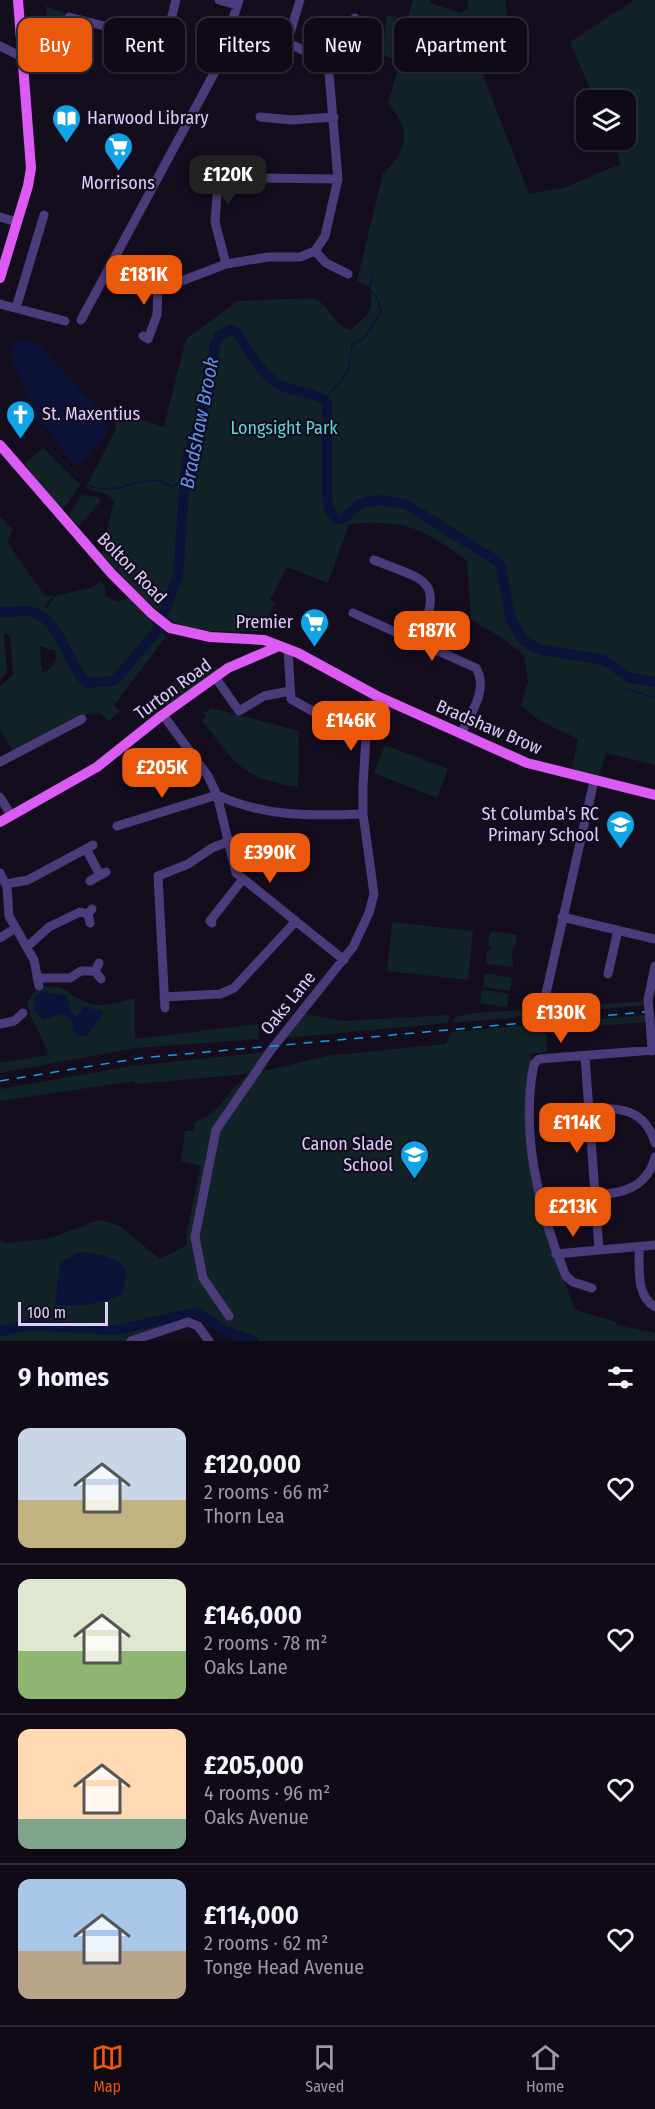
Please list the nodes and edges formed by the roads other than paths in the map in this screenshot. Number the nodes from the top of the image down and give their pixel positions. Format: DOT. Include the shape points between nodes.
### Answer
graph roads {
  1 [pos="18,0"];
  2 [pos="176,0"];
  3 [pos="219,0"];
  4 [pos="300,0"];
  5 [pos="238,3"];
  6 [pos="19,18"];
  7 [pos="234,18"];
  8 [pos="92,24"];
  9 [pos="292,26"];
  10 [pos="0,46"];
  11 [pos="18,55"];
  12 [pos="22,72"];
  13 [pos="215,72"];
  14 [pos="329,72"];
  15 [pos="260,116"];
  16 [pos="334,117"];
  17 [pos="215,170"];
  18 [pos="255,178"];
  19 [pos="338,179"];
  20 [pos="44,215"];
  21 [pos="0,217"];
  22 [pos="17,222"];
  23 [pos="315,251"];
  24 [pos="226,264"];
  25 [pos="109,267"];
  26 [pos="348,274"];
  27 [pos="0,278"];
  28 [pos="158,289"];
  29 [pos="0,304"];
  30 [pos="16,308"];
  31 [pos="81,313"];
  32 [pos="65,321"];
  33 [pos="143,336"];
  34 [pos="0,445"];
  35 [pos="374,560"];
  36 [pos="353,613"];
  37 [pos="419,642"];
  38 [pos="283,648"];
  39 [pos="215,677"];
  40 [pos="290,691"];
  41 [pos="377,696"];
  42 [pos="163,715"];
  43 [pos="82,719"];
  44 [pos="330,721"];
  45 [pos="461,734"];
  46 [pos="0,762"];
  47 [pos="594,781"];
  48 [pos="217,795"];
  49 [pos="655,795"];
  50 [pos="0,797"];
  51 [pos="363,814"];
  52 [pos="11,815"];
  53 [pos="0,822"];
  54 [pos="117,826"];
  55 [pos="227,842"];
  56 [pos="0,873"];
  57 [pos="243,879"];
  58 [pos="90,881"];
  59 [pos="6,884"];
  60 [pos="90,915"];
  61 [pos="562,917"];
  62 [pos="296,921"];
  63 [pos="212,923"];
  64 [pos="14,929"];
  65 [pos="618,930"];
  66 [pos="0,938"];
  67 [pos="655,939"];
  68 [pos="28,946"];
  69 [pos="344,960"];
  70 [pos="655,969"];
  71 [pos="608,974"];
  72 [pos="101,979"];
  73 [pos="164,996"];
  74 [pos="545,998"];
  75 [pos="165,1008"];
  76 [pos="23,1018"];
  77 [pos="0,1024"];
  78 [pos="653,1050"];
  79 [pos="585,1056"];
  80 [pos="587,1109"];
  81 [pos="655,1143"];
  82 [pos="655,1157"];
  83 [pos="594,1195"];
  84 [pos="655,1245"];
  85 [pos="639,1247"];
  86 [pos="599,1250"];
  87 [pos="556,1254"];
  88 [pos="592,1288"];
  89 [pos="655,1307"];
  90 [pos="229,1316"];
  91 [pos="131,1341"];
  92 [pos="209,1341"];
  1 -- 6 [label="main road"];
  2 -- 8 [label="street" via="166,31 158,38"];
  3 -- 5 [label="street"];
  4 -- 9 [label="street"];
  5 -- 7 [label="street"];
  10 -- 11 [label="street"];
  12 -- 22 [label="main road" via="31,168"];
  13 -- 25 [label="street"];
  14 -- 16 [label="street"];
  15 -- 16 [label="street" via="292,120"];
  16 -- 19 [label="street"];
  17 -- 24 [label="street" via="219,171 215,222"];
  18 -- 19 [label="street"];
  19 -- 23 [label="street" via="325,236"];
  20 -- 30 [label="street"];
  21 -- 22 [label="street"];
  22 -- 27 [label="main road"];
  23 -- 24 [label="street" via="300,257 268,257"];
  23 -- 26 [label="street" via="326,263"];
  24 -- 28 [label="street"];
  25 -- 28 [label="street"];
  25 -- 31 [label="street"];
  28 -- 33 [label="street" via="155,322 148,339"];
  29 -- 30 [label="street"];
  30 -- 32 [label="street"];
  34 -- 38 [label="main road, Bolton Road" via="111,573 170,628 210,637 264,639"];
  35 -- 37 [label="street" via="421,578 428,586 433,602"];
  36 -- 37 [label="street"];
  37 -- 45 [label="street" via="469,663 479,673 480,694"];
  38 -- 39 [label="main road, Turton Road" via="242,660"];
  38 -- 40 [label="street"];
  38 -- 41 [label="main road, Bradshaw Brow"];
  39 -- 40 [label="street" via="238,711 264,696"];
  39 -- 42 [label="main road, Turton Road"];
  40 -- 44 [label="street" via="294,701"];
  41 -- 45 [label="main road, Bradshaw Brow"];
  41 -- 51 [label="street, Oaks Lane" via="366,737"];
  42 -- 48 [label="street"];
  42 -- 52 [label="main road, Turton Road" via="97,767"];
  43 -- 46 [label="street"];
  45 -- 47 [label="main road, Bradshaw Brow" via="527,763"];
  47 -- 49 [label="main road, Bradshaw Brow"];
  47 -- 61 [label="street"];
  48 -- 51 [label="street" via="282,815"];
  48 -- 54 [label="street"];
  48 -- 55 [label="street"];
  50 -- 52 [label="street"];
  51 -- 69 [label="street, Oaks Lane" via="374,898"];
  52 -- 53 [label="main road, Turton Road"];
  55 -- 57 [label="street" via="234,870"];
  55 -- 73 [label="street" via="158,876"];
  56 -- 59 [label="street"];
  57 -- 62 [label="street"];
  57 -- 63 [label="street"];
  58 -- 59 [label="street" via="103,874 90,847 28,880"];
  59 -- 64 [label="street"];
  60 -- 68 [label="street" via="80,912 49,927"];
  61 -- 65 [label="street"];
  61 -- 74 [label="street"];
  62 -- 69 [label="street"];
  62 -- 73 [label="street" via="234,988 220,994"];
  64 -- 66 [label="street"];
  64 -- 68 [label="street"];
  65 -- 67 [label="street"];
  65 -- 71 [label="street"];
  68 -- 72 [label="street" via="38,982 70,978 97,967"];
  69 -- 90 [label="street, Oaks Lane" via="271,1050 216,1130 195,1237 203,1278"];
  70 -- 78 [label="street, bridge" via="648,1000"];
  73 -- 75 [label="street"];
  76 -- 77 [label="street"];
  78 -- 79 [label="street"];
  79 -- 80 [label="street"];
  79 -- 87 [label="street" via="539,1059 533,1068 532,1135 542,1207"];
  80 -- 81 [label="street" via="627,1109 645,1122"];
  80 -- 83 [label="street"];
  82 -- 83 [label="street" via="647,1175 629,1190"];
  83 -- 86 [label="street"];
  84 -- 85 [label="street"];
  85 -- 86 [label="street"];
  85 -- 89 [label="street" via="641,1288 646,1300"];
  86 -- 87 [label="street"];
  87 -- 88 [label="street" via="569,1279"];
  91 -- 92 [label="street" via="188,1322 198,1326"];
}
